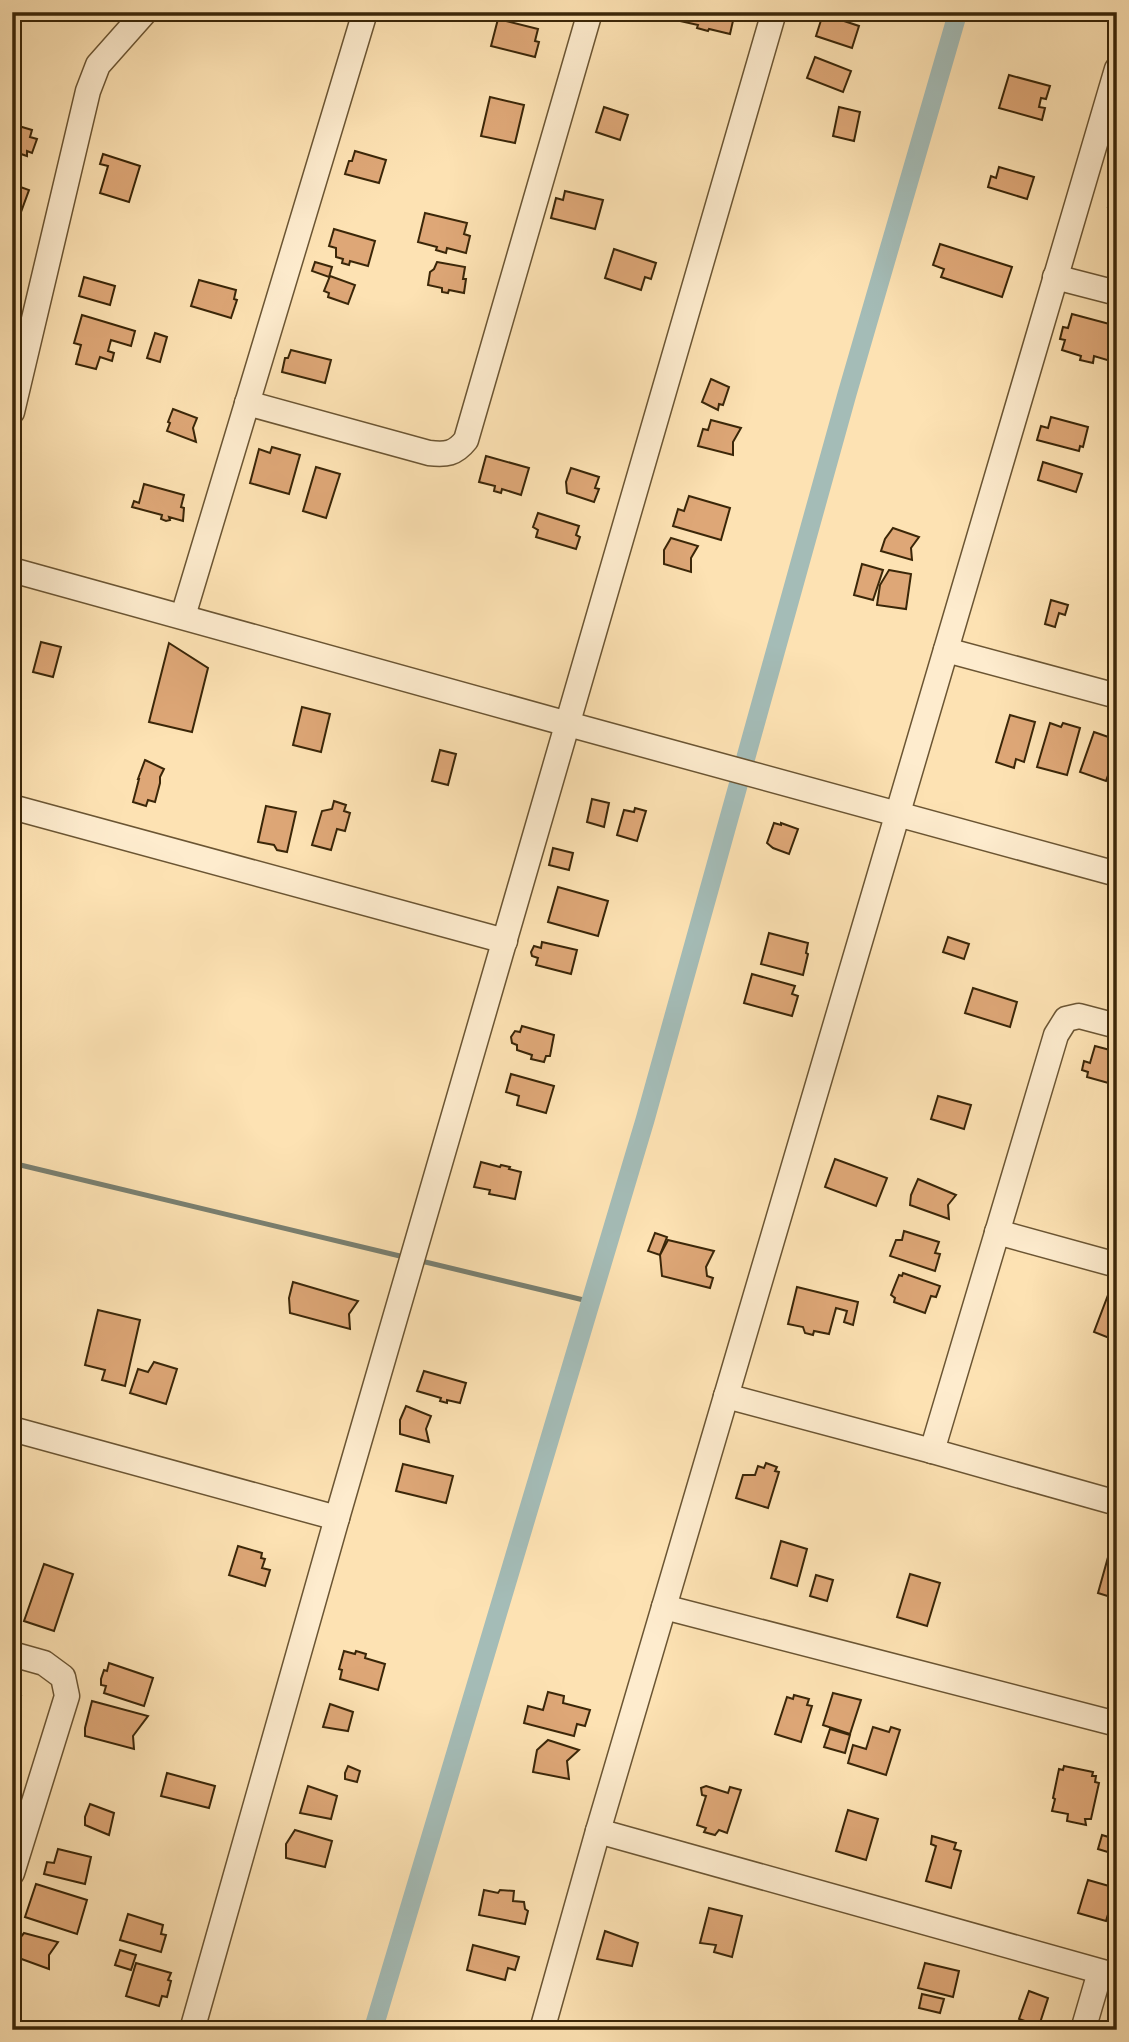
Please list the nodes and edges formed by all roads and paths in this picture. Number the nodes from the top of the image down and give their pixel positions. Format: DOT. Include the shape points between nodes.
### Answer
graph roads {
  1 [pos="145,12"];
  2 [pos="365,12"];
  3 [pos="590,12"];
  4 [pos="774,12"];
  5 [pos="1117,69"];
  6 [pos="1055,277"];
  7 [pos="1117,293"];
  8 [pos="247,404"];
  9 [pos="12,412"];
  10 [pos="12,570"];
  11 [pos="183,616"];
  12 [pos="946,650"];
  13 [pos="1117,695"];
  14 [pos="568,724"];
  15 [pos="12,807"];
  16 [pos="897,814"];
  17 [pos="1117,874"];
  18 [pos="505,941"];
  19 [pos="1117,1026"];
  20 [pos="997,1232"];
  21 [pos="1117,1265"];
  22 [pos="726,1396"];
  23 [pos="12,1429"];
  24 [pos="932,1451"];
  25 [pos="1117,1503"];
  26 [pos="337,1518"];
  27 [pos="664,1607"];
  28 [pos="12,1654"];
  29 [pos="1117,1724"];
  30 [pos="598,1831"];
  31 [pos="12,1873"];
  32 [pos="1108,1974"];
  33 [pos="192,2030"];
  34 [pos="542,2030"];
  35 [pos="1083,2030"];
  1 -- 9 [label="street" via="98,65 88,91"];
  2 -- 8 [label="street"];
  3 -- 8 [label="street" via="461,446 450,454 429,453"];
  4 -- 14 [label="street"];
  5 -- 6 [label="street"];
  6 -- 7 [label="street"];
  6 -- 12 [label="street"];
  8 -- 11 [label="street"];
  10 -- 11 [label="street"];
  11 -- 14 [label="street"];
  12 -- 13 [label="street"];
  12 -- 16 [label="street"];
  14 -- 16 [label="street"];
  14 -- 18 [label="street"];
  15 -- 18 [label="street"];
  16 -- 17 [label="street"];
  16 -- 22 [label="street"];
  18 -- 26 [label="street"];
  19 -- 20 [label="street" via="1079,1016 1066,1019 1056,1035"];
  20 -- 21 [label="street"];
  20 -- 24 [label="street"];
  22 -- 24 [label="street"];
  22 -- 27 [label="street"];
  23 -- 26 [label="street"];
  24 -- 25 [label="street"];
  26 -- 33 [label="street"];
  27 -- 29 [label="street"];
  27 -- 30 [label="street"];
  28 -- 31 [label="street" via="44,1663 63,1677 67,1696"];
  30 -- 32 [label="street"];
  30 -- 34 [label="street"];
  32 -- 35 [label="street"];
}
